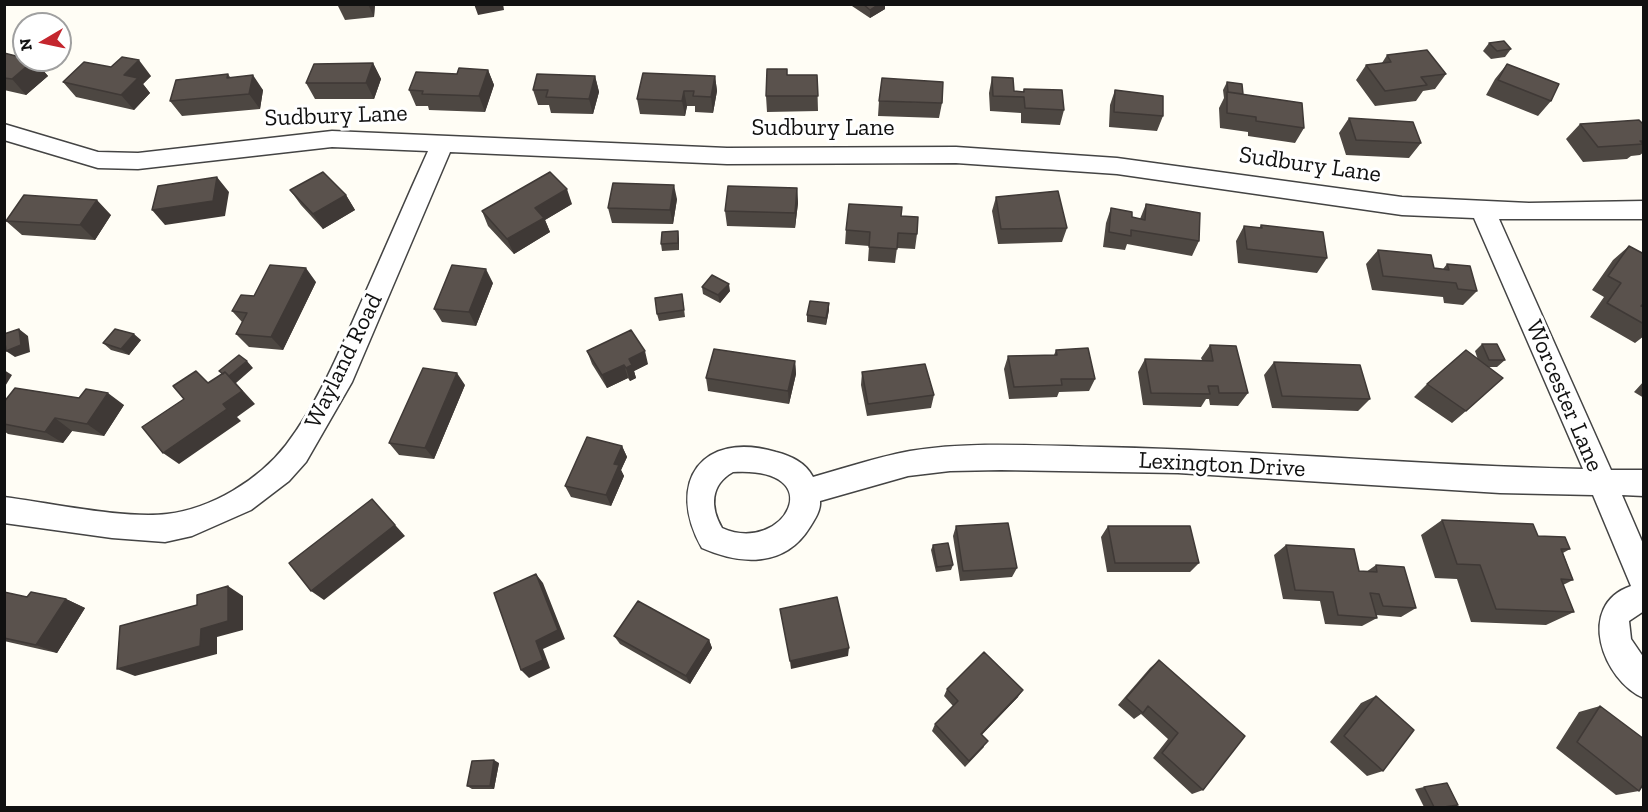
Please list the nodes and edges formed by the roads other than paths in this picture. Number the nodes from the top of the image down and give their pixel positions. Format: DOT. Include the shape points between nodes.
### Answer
graph roads {
  1 [pos="4,132"];
  2 [pos="444,142"];
  3 [pos="1644,210"];
  4 [pos="1484,211"];
  5 [pos="1601,482"];
  6 [pos="1644,483"];
  7 [pos="804,492"];
  8 [pos="4,510"];
  9 [pos="1644,582"];
  10 [pos="1644,596"];
  11 [pos="1644,682"];
  1 -- 2 [label="street, Sudbury Lane" via="83,157 113,161 332,139"];
  2 -- 4 [label="street, Sudbury Lane" via="727,156 921,154 1072,162 1178,173 1402,206"];
  2 -- 8 [label="street, Wayland Road" via="339,382 296,453 279,472 241,501 192,523 165,528"];
  3 -- 4 [label="street, Sudbury Lane"];
  4 -- 5 [label="street, Worcester Lane"];
  5 -- 6 [label="street, Lexington Drive"];
  5 -- 7 [label="street, Lexington Drive" via="1166,461 1001,458 908,464"];
  5 -- 9 [label="street, Worcester Lane"];
  10 -- 11 [label="street" via="1630,598 1621,606 1613,628 1620,654"];
}
